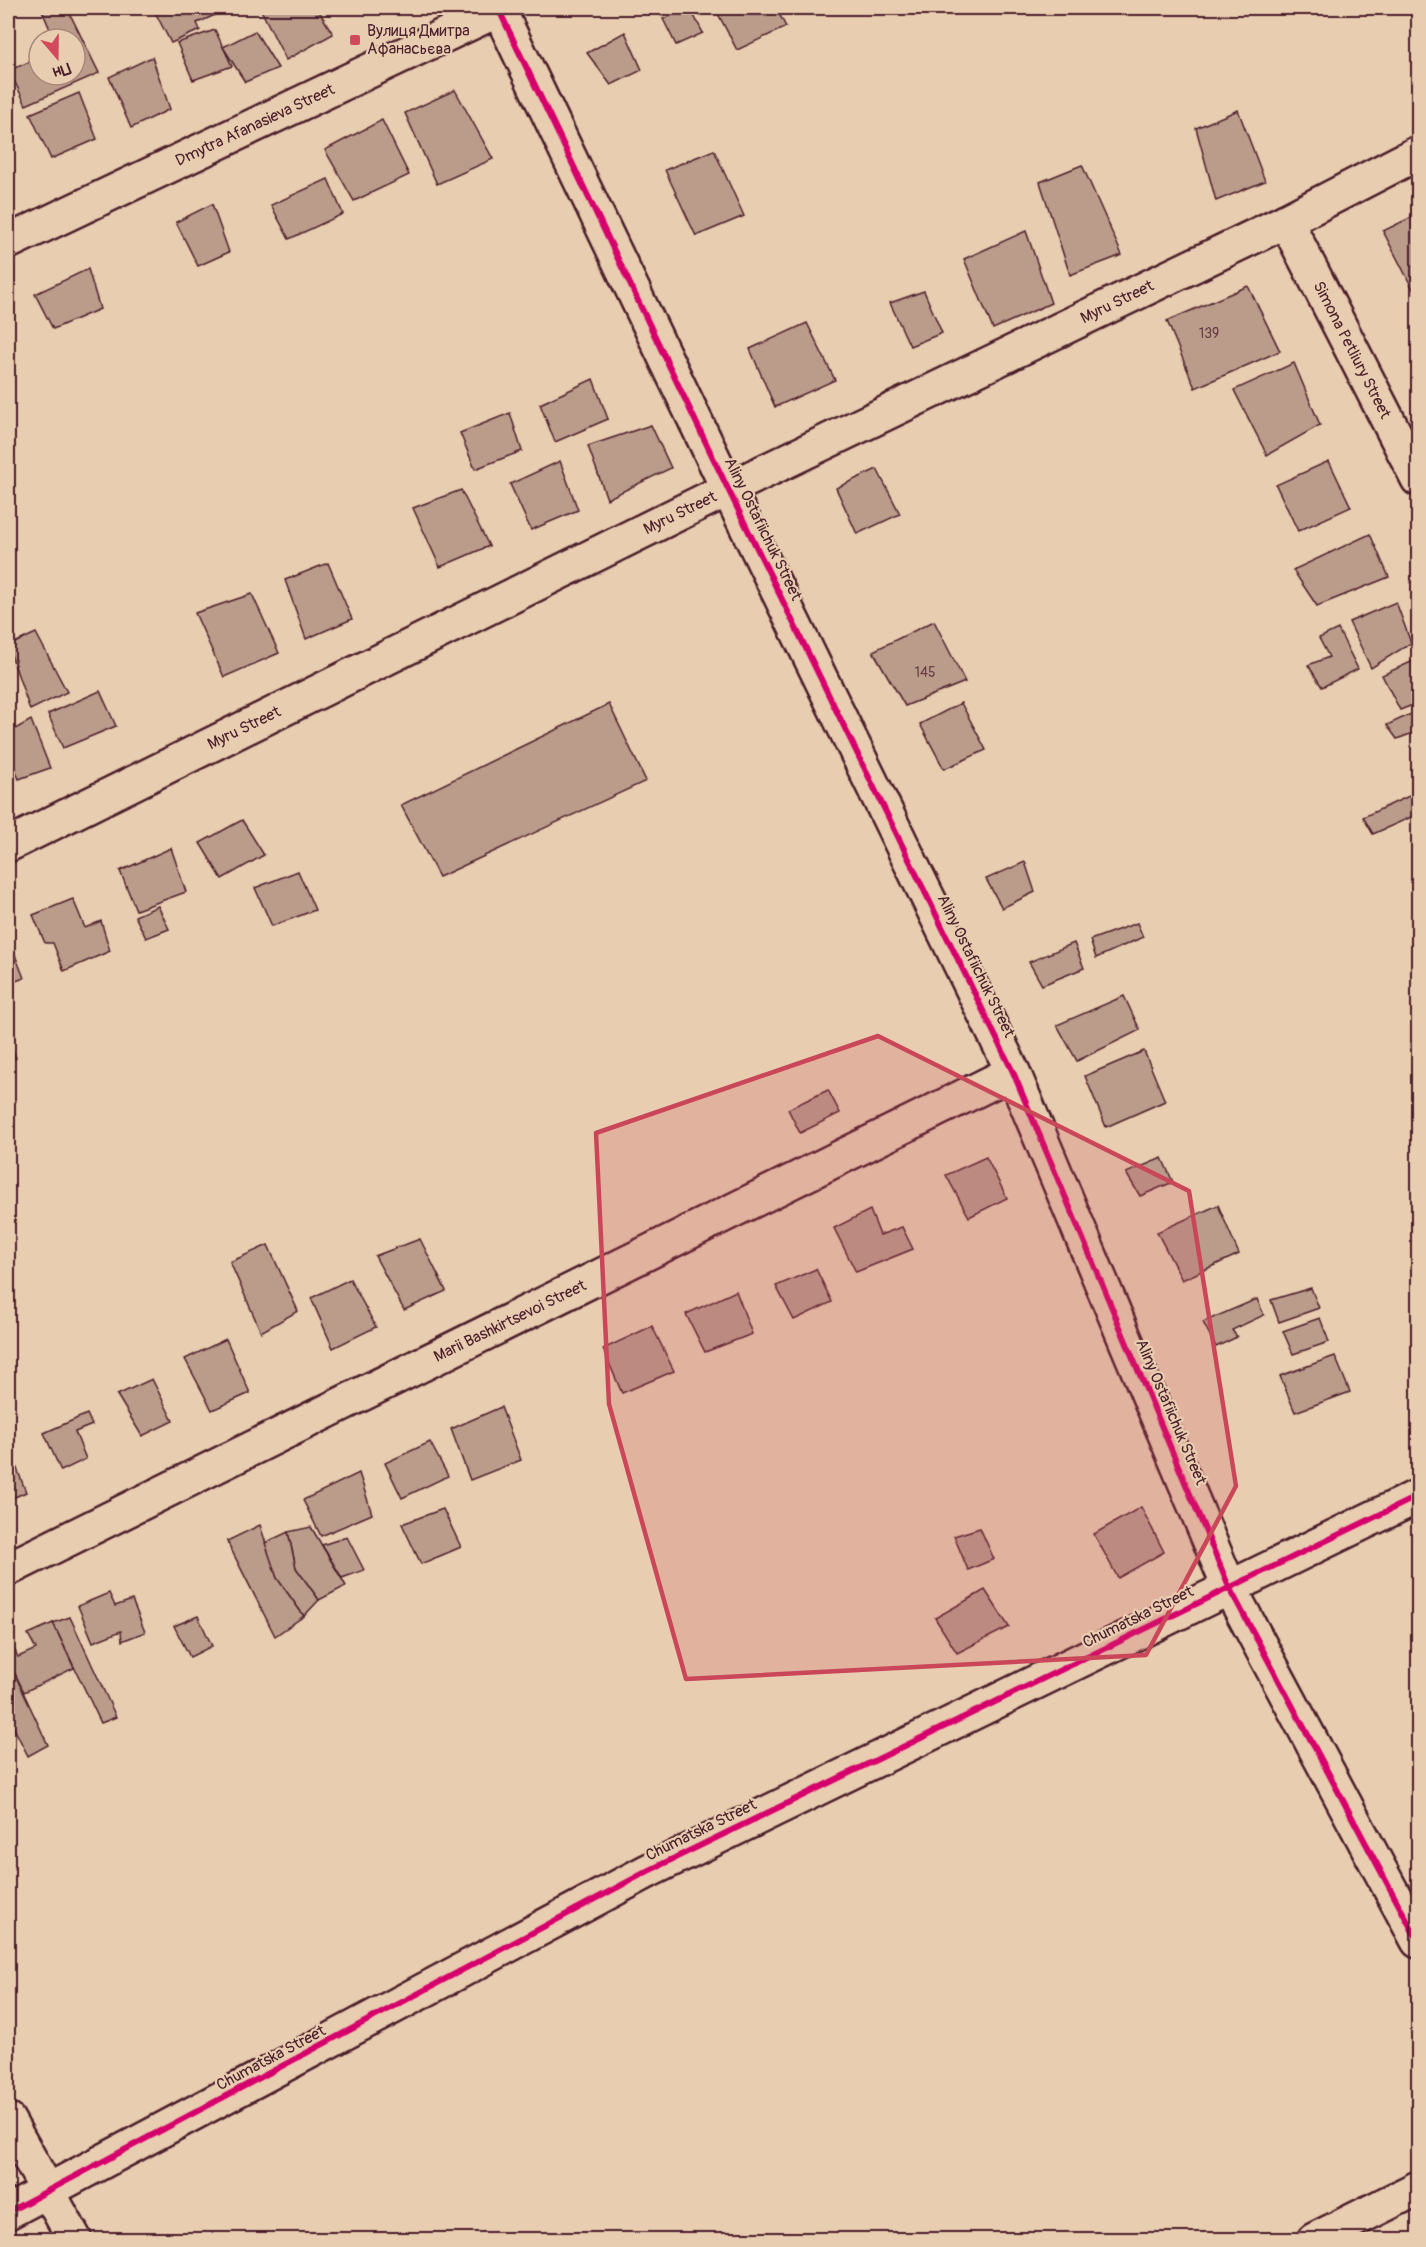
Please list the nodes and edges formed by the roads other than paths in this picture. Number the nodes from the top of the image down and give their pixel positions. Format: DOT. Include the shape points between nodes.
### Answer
graph roads {
  1 [pos="500,8"];
  2 [pos="1419,153"];
  3 [pos="1286,220"];
  4 [pos="8,242"];
  5 [pos="1419,479"];
  6 [pos="728,489"];
  7 [pos="8,845"];
  8 [pos="1013,1072"];
  9 [pos="1419,1496"];
  10 [pos="8,1569"];
  11 [pos="1229,1587"];
  12 [pos="1419,1941"];
  13 [pos="8,2120"];
  14 [pos="1419,2188"];
  15 [pos="49,2192"];
  16 [pos="8,2212"];
  17 [pos="75,2240"];
  18 [pos="1314,2240"];
  1 -- 4 [label="street, Dmytra Afanasieva Street"];
  1 -- 6 [label="street, Aliny Ostafiichuk Street"];
  2 -- 3 [label="street, Myru Street"];
  3 -- 5 [label="street, Simona Petliury Street"];
  3 -- 6 [label="street, Myru Street"];
  6 -- 7 [label="street, Myru Street"];
  6 -- 8 [label="street, Aliny Ostafiichuk Street"];
  8 -- 10 [label="street, Marii Bashkirtsevoi Street"];
  8 -- 11 [label="street, Aliny Ostafiichuk Street"];
  9 -- 11 [label="street, Chumatska Street"];
  11 -- 12 [label="street, Aliny Ostafiichuk Street"];
  11 -- 15 [label="street, Chumatska Street" via="648,1871"];
  13 -- 15 [label="street"];
  14 -- 18 [label="street"];
  15 -- 16 [label="street, Chumatska Street"];
  15 -- 17 [label="street"];
}
